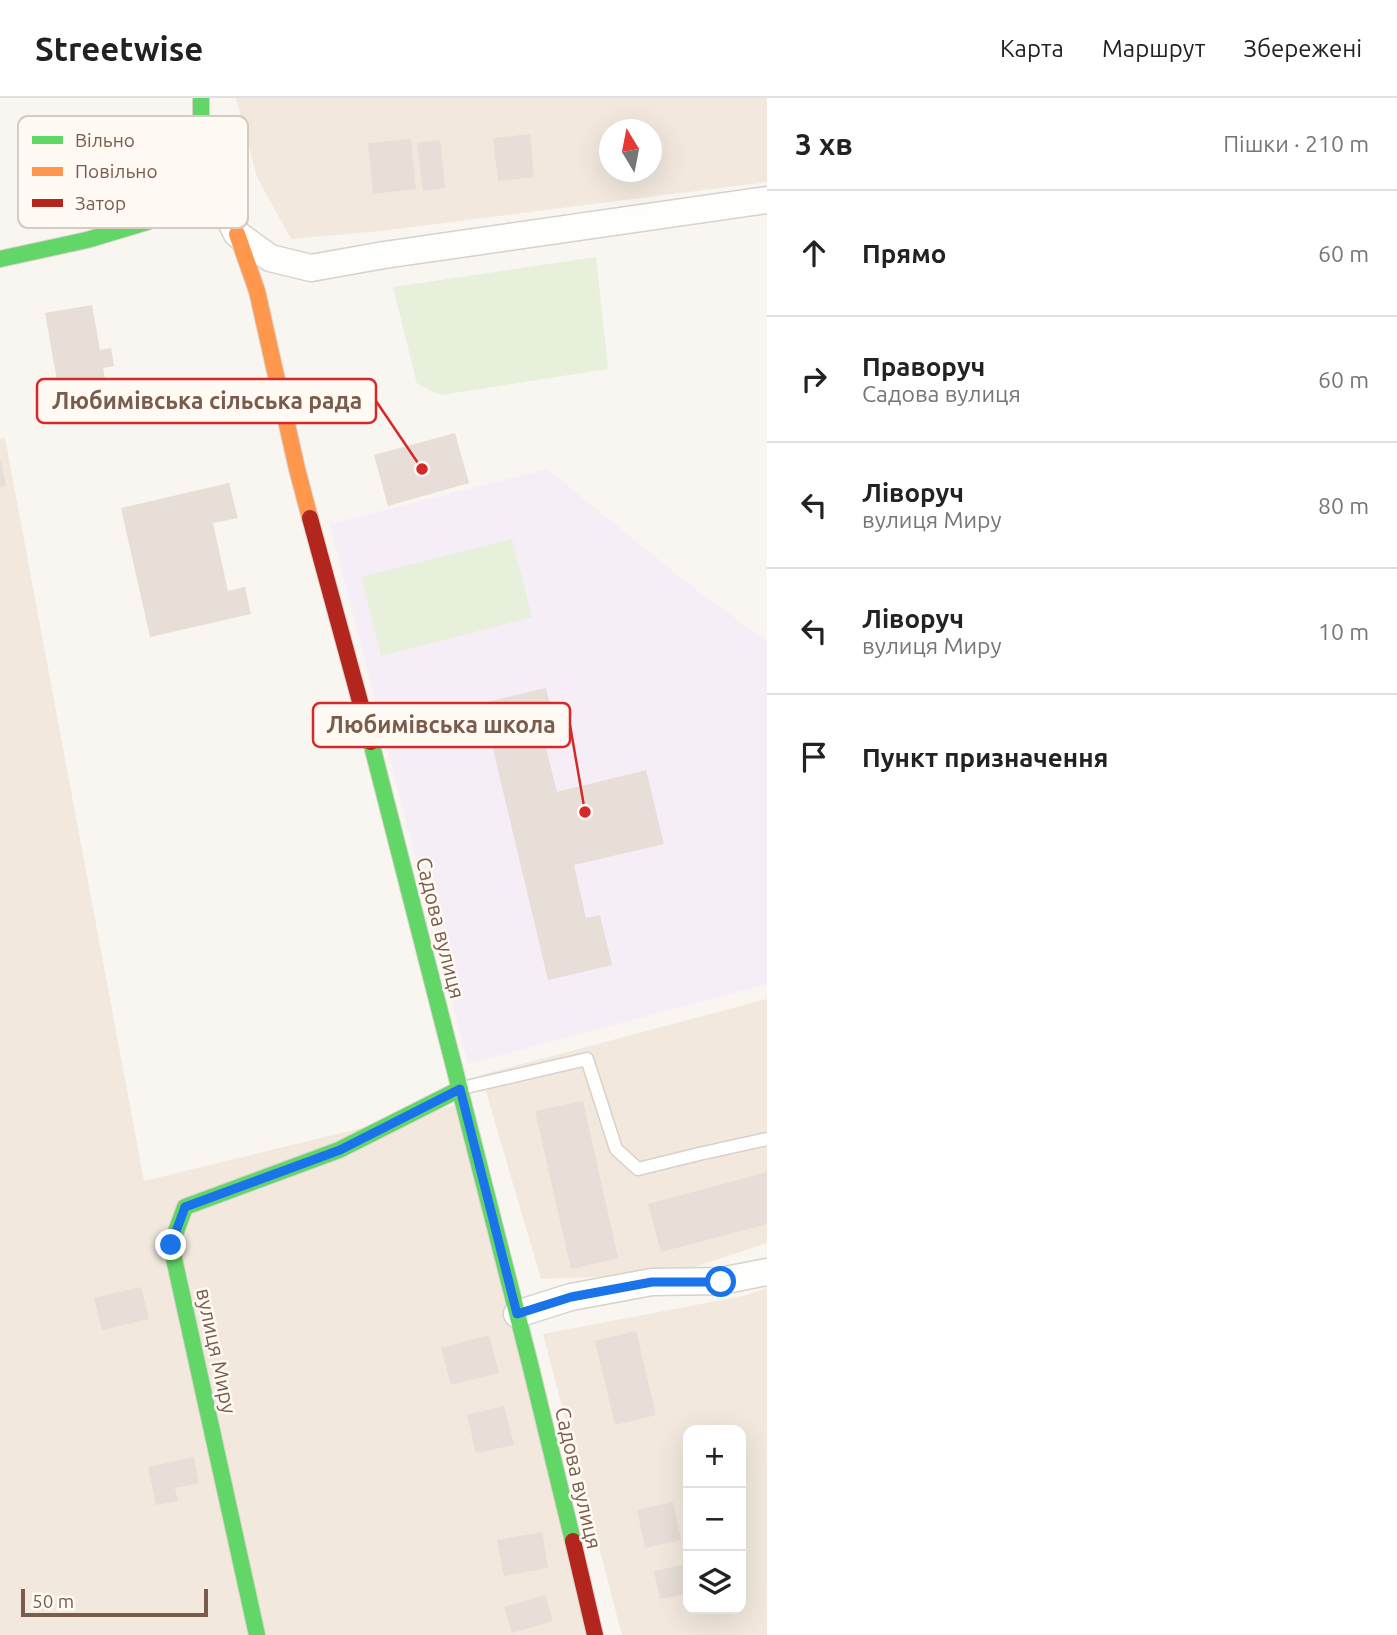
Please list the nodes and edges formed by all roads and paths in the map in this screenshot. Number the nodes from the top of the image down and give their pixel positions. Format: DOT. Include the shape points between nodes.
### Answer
graph roads {
  1 [pos="201,98"];
  2 [pos="201,116"];
  3 [pos="767,200"];
  4 [pos="127,228"];
  5 [pos="234,228"];
  6 [pos="237,234"];
  7 [pos="0,259"];
  8 [pos="460,1089"];
  9 [pos="767,1139"];
  10 [pos="767,1272"];
  11 [pos="517,1314"];
  12 [pos="257,1635"];
  13 [pos="595,1635"];
  1 -- 2 [label="street"];
  3 -- 6 [label="street" via="310,268 270,258"];
  4 -- 7 [label="street"];
  5 -- 6 [label="street"];
  6 -- 8 [label="street, Садова вулиця" via="257,291 297,469"];
  8 -- 9 [label="lane" via="587,1059 616,1149 638,1169"];
  8 -- 11 [label="street, Садова вулиця"];
  8 -- 12 [label="street, вулиця Миру" via="340,1150 185,1207 171,1245"];
  10 -- 11 [label="street" via="721,1282 652,1282 571,1297"];
  11 -- 13 [label="street, Садова вулиця"];
}
